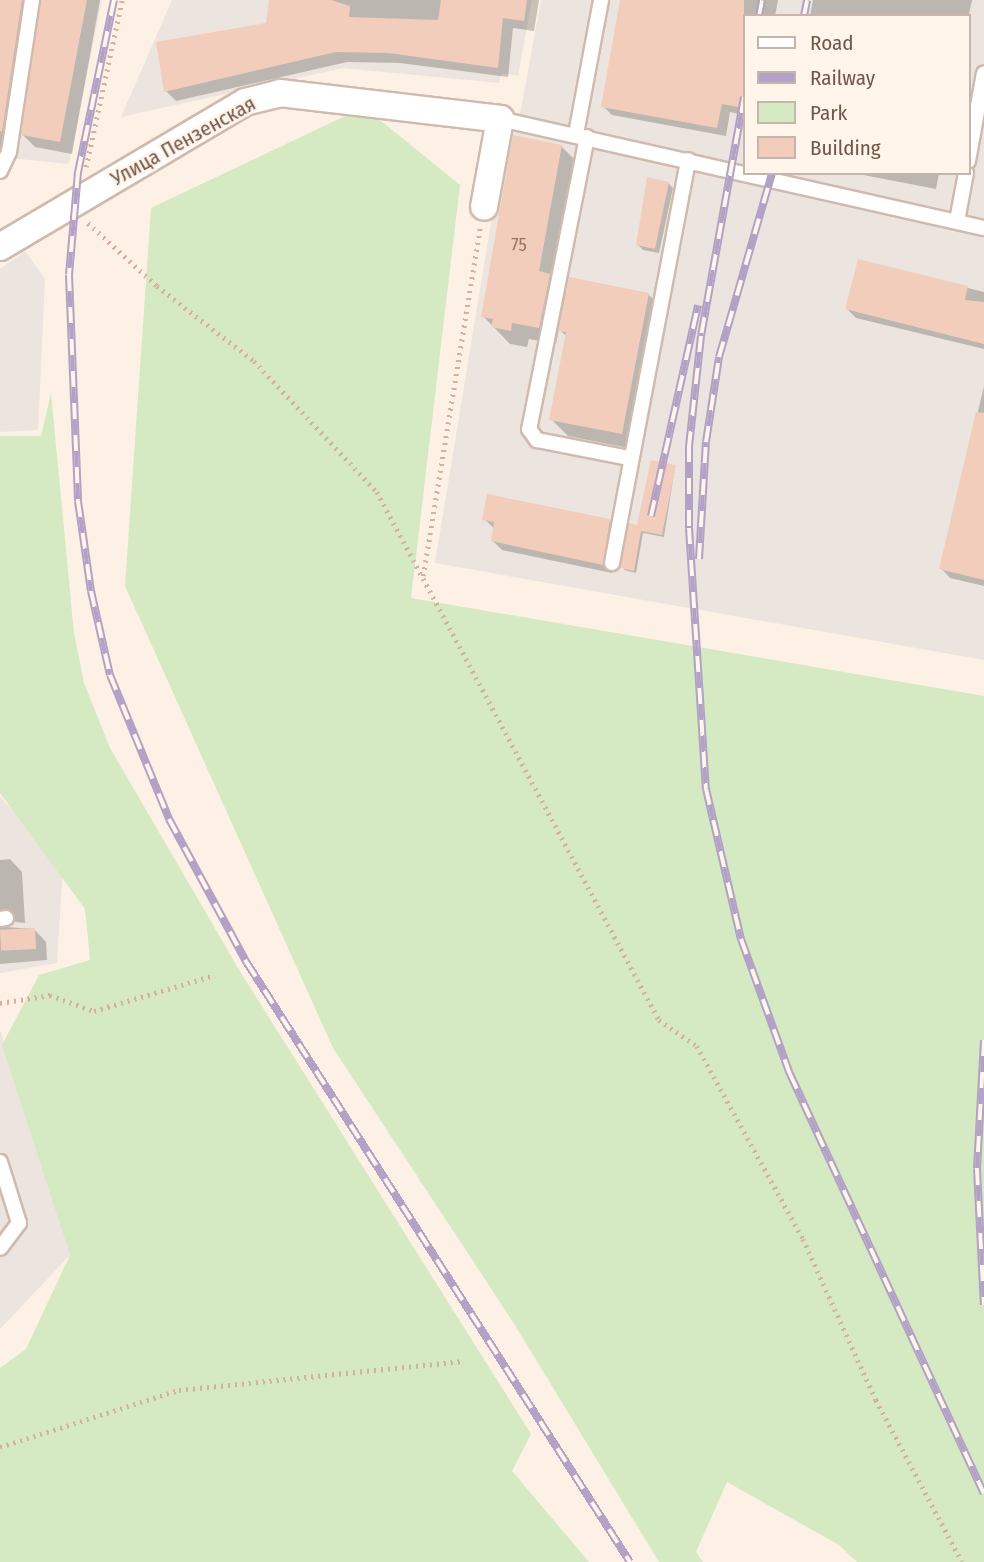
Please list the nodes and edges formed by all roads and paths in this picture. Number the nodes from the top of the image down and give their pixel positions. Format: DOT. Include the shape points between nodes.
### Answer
graph roads {
  1 [pos="32,0"];
  2 [pos="122,0"];
  3 [pos="601,0"];
  4 [pos="984,73"];
  5 [pos="500,119"];
  6 [pos="582,135"];
  7 [pos="970,150"];
  8 [pos="688,160"];
  9 [pos="0,172"];
  10 [pos="743,172"];
  11 [pos="754,175"];
  12 [pos="966,175"];
  13 [pos="80,199"];
  14 [pos="484,207"];
  15 [pos="957,221"];
  16 [pos="984,228"];
  17 [pos="0,247"];
  18 [pos="629,458"];
  19 [pos="612,563"];
  20 [pos="422,576"];
  21 [pos="215,975"];
  22 [pos="0,1003"];
  23 [pos="0,1164"];
  24 [pos="0,1248"];
  25 [pos="464,1361"];
  26 [pos="0,1447"];
  27 [pos="962,1562"];
  1 -- 9 [label="lane" via="9,152"];
  2 -- 13 [label="path"];
  3 -- 6 [label="lane"];
  4 -- 7 [label="lane"];
  5 -- 6 [label="lane"];
  5 -- 13 [label="street, Улица Пензенская" via="300,92 262,96"];
  5 -- 14 [label="street"];
  6 -- 8 [label="lane"];
  6 -- 18 [label="lane" via="528,429 537,440"];
  8 -- 10 [label="lane"];
  8 -- 18 [label="lane"];
  11 -- 15 [label="lane"];
  12 -- 15 [label="lane"];
  13 -- 17 [label="street, Улица Пензенская"];
  13 -- 20 [label="path" via="94,232 254,361 377,492"];
  14 -- 20 [label="path"];
  15 -- 16 [label="lane"];
  18 -- 19 [label="lane"];
  20 -- 27 [label="path" via="659,1020 697,1046 803,1239 876,1400"];
  21 -- 22 [label="path" via="94,1011 50,995"];
  23 -- 24 [label="lane" via="19,1223"];
  25 -- 26 [label="path" via="179,1390"];
}
